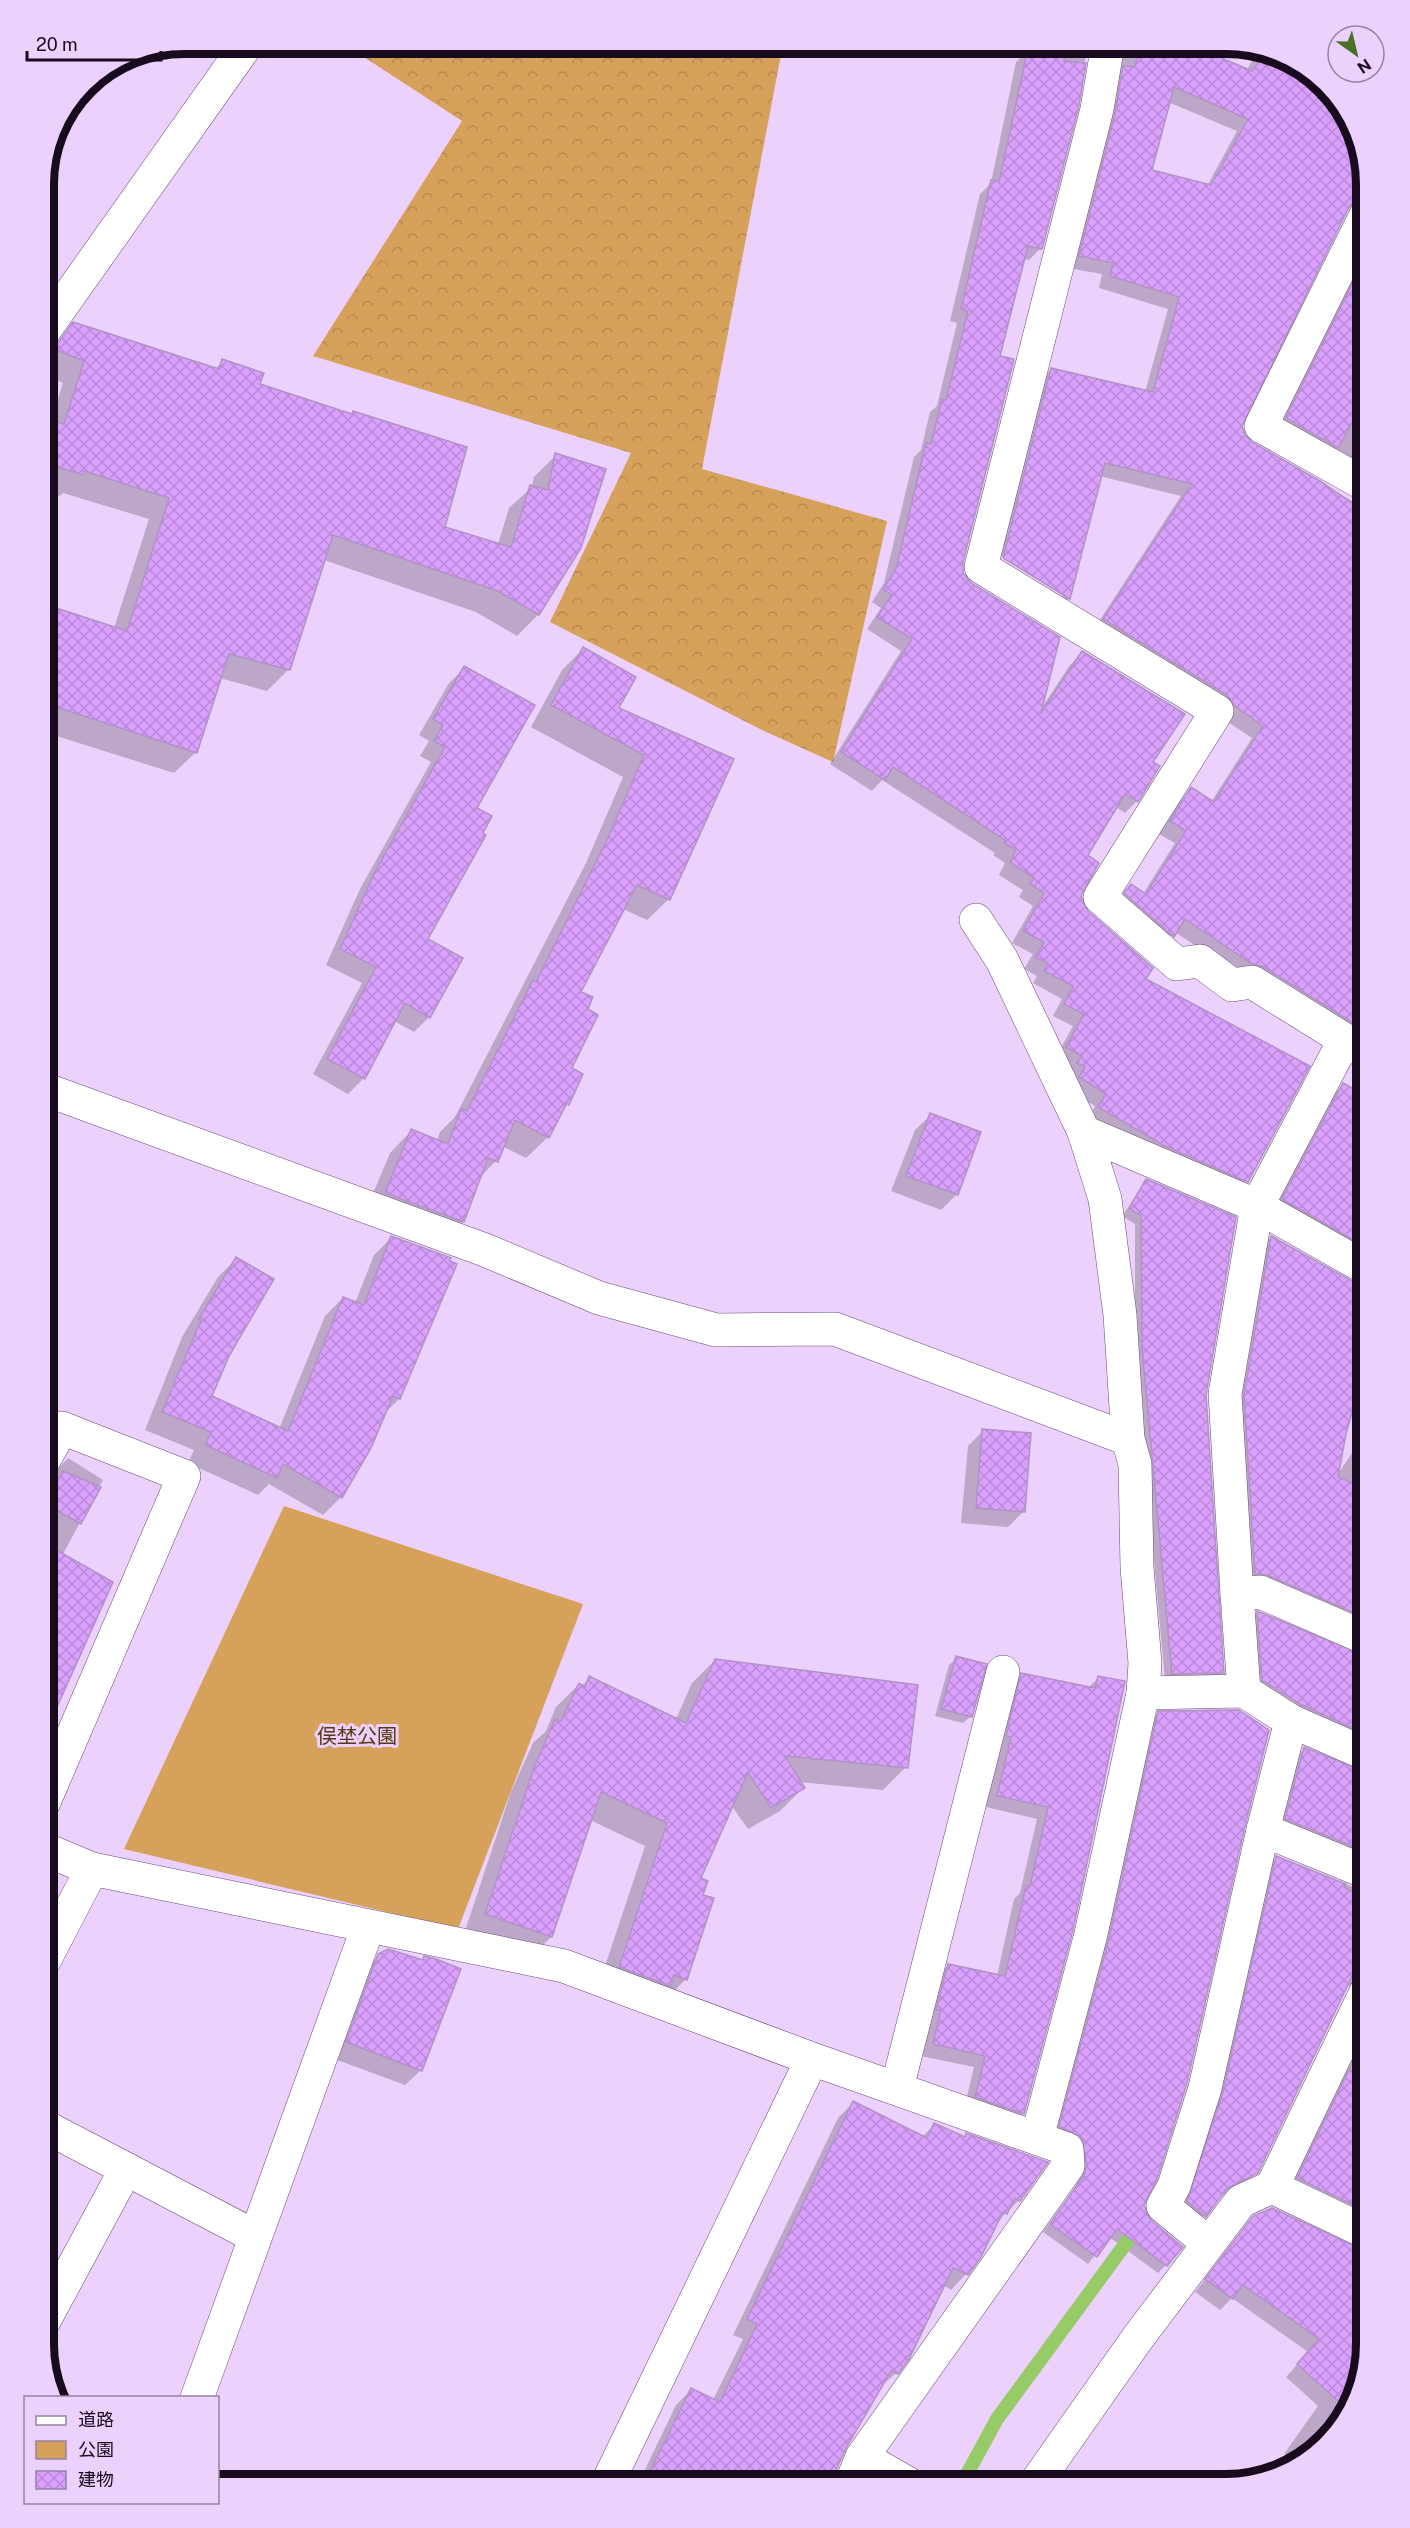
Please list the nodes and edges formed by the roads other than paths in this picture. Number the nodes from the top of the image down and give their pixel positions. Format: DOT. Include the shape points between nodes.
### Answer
graph roads {
  1 [pos="240,54"];
  2 [pos="1106,54"];
  3 [pos="1356,235"];
  4 [pos="54,317"];
  5 [pos="1356,479"];
  6 [pos="976,920"];
  7 [pos="1355,1047"];
  8 [pos="54,1093"];
  9 [pos="1084,1132"];
  10 [pos="1257,1206"];
  11 [pos="1356,1262"];
  12 [pos="1128,1439"];
  13 [pos="54,1442"];
  14 [pos="1237,1594"];
  15 [pos="1356,1634"];
  16 [pos="1003,1672"];
  17 [pos="1244,1691"];
  18 [pos="1143,1693"];
  19 [pos="1291,1721"];
  20 [pos="1356,1750"];
  21 [pos="54,1779"];
  22 [pos="1263,1830"];
  23 [pos="54,1853"];
  24 [pos="1356,1868"];
  25 [pos="92,1869"];
  26 [pos="368,1927"];
  27 [pos="54,1942"];
  28 [pos="1356,2038"];
  29 [pos="812,2059"];
  30 [pos="897,2088"];
  31 [pos="54,2131"];
  32 [pos="1037,2138"];
  33 [pos="126,2169"];
  34 [pos="1272,2187"];
  35 [pos="1356,2227"];
  36 [pos="254,2236"];
  37 [pos="1208,2244"];
  38 [pos="54,2302"];
  39 [pos="197,2396"];
  40 [pos="856,2471"];
  41 [pos="612,2474"];
  42 [pos="1042,2474"];
  1 -- 4 [label="street"];
  2 -- 7 [label="street" via="1097,110 981,567 1216,711 1100,897 1177,964 1200,962 1232,985 1252,982"];
  3 -- 5 [label="street" via="1262,426"];
  6 -- 9 [label="street" via="1002,960"];
  7 -- 10 [label="street"];
  8 -- 12 [label="street" via="485,1250 599,1298 716,1330 835,1329"];
  9 -- 10 [label="street"];
  9 -- 12 [label="street" via="1105,1199 1120,1316"];
  10 -- 11 [label="street"];
  10 -- 14 [label="street" via="1225,1394"];
  12 -- 18 [label="street" via="1135,1464 1137,1567 1145,1663"];
  13 -- 21 [label="street" via="62,1428 184,1476"];
  14 -- 15 [label="street" via="1260,1592"];
  14 -- 17 [label="street"];
  16 -- 30 [label="street"];
  17 -- 18 [label="street"];
  17 -- 19 [label="street"];
  18 -- 32 [label="street" via="1091,1934"];
  19 -- 20 [label="street"];
  19 -- 22 [label="street"];
  22 -- 24 [label="street"];
  22 -- 37 [label="street" via="1205,2088 1174,2186 1163,2206"];
  23 -- 25 [label="street"];
  25 -- 26 [label="street"];
  25 -- 27 [label="street"];
  26 -- 29 [label="street" via="564,1966"];
  26 -- 36 [label="street"];
  28 -- 34 [label="street"];
  29 -- 30 [label="street"];
  29 -- 41 [label="street"];
  30 -- 32 [label="street"];
  31 -- 33 [label="street"];
  32 -- 40 [label="street" via="1067,2149 1068,2166"];
  33 -- 36 [label="street"];
  33 -- 38 [label="street"];
  34 -- 35 [label="street"];
  34 -- 37 [label="street" via="1241,2201"];
  36 -- 39 [label="street"];
  37 -- 42 [label="street"];
}
